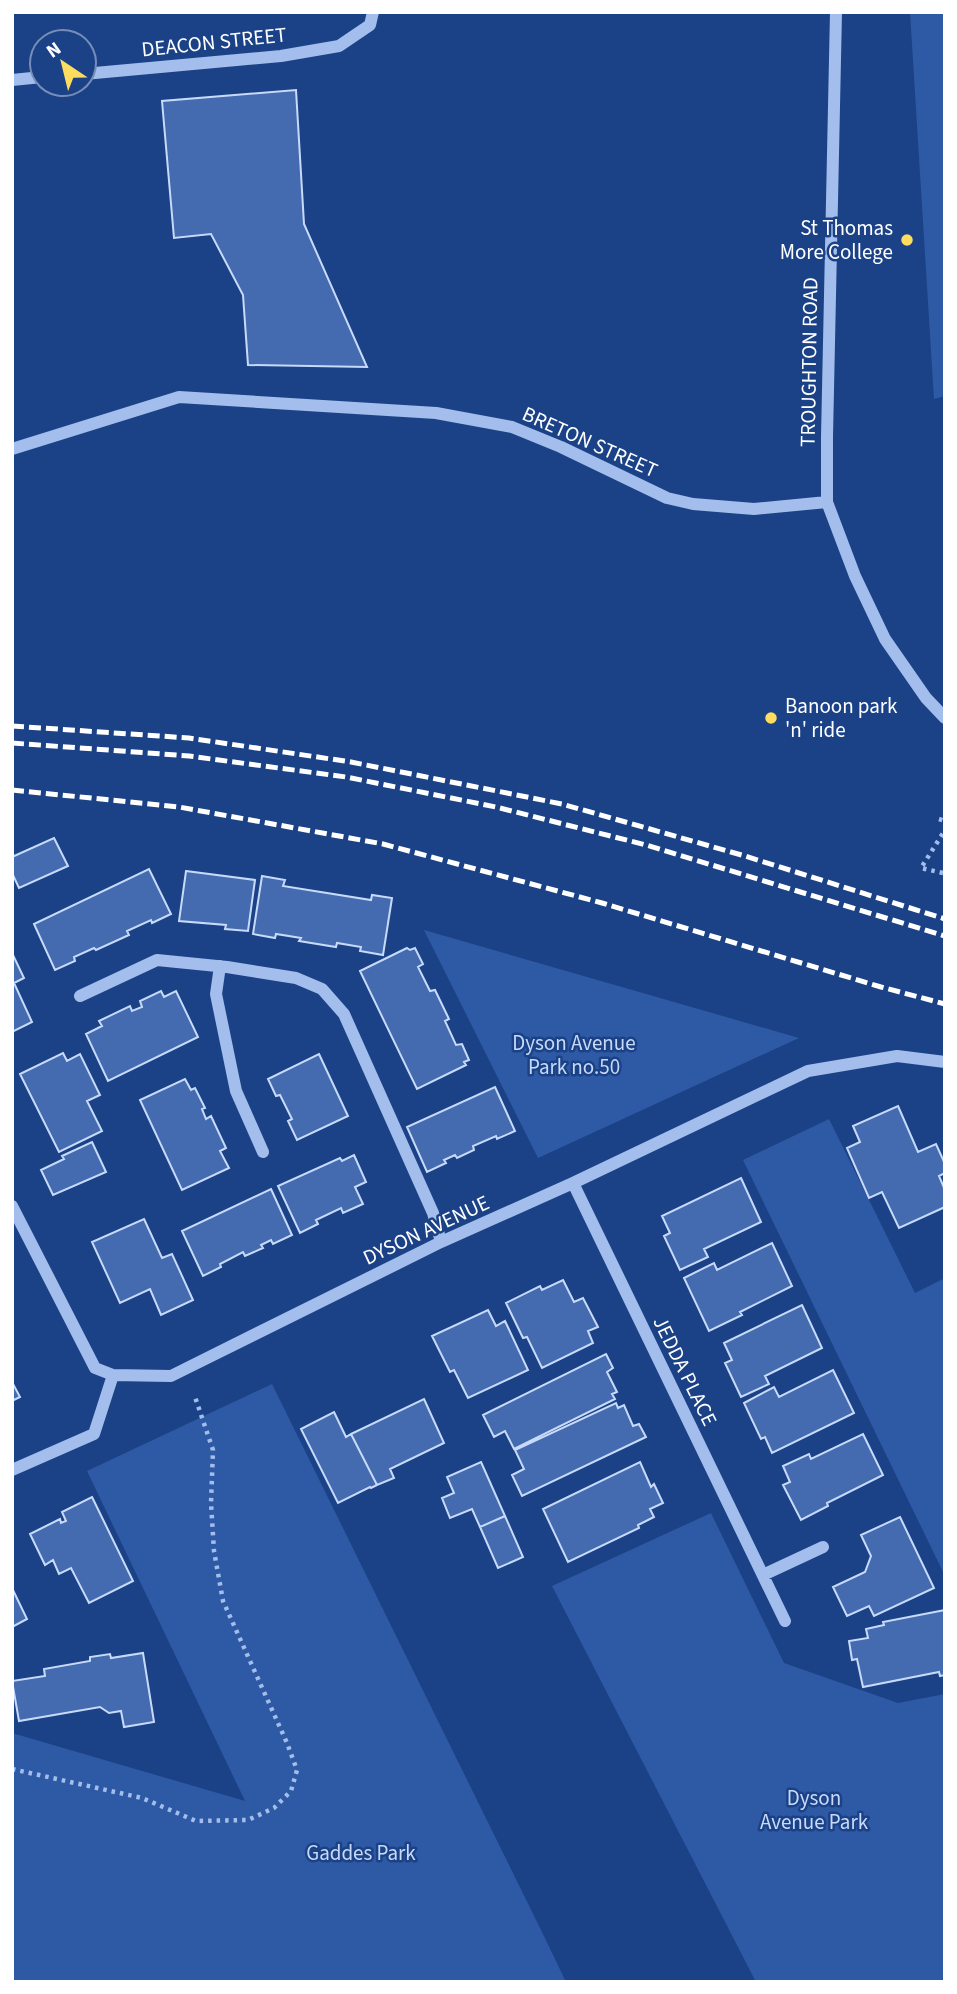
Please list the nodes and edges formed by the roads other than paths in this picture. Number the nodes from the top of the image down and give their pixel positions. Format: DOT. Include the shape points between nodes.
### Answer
graph roads {
  1 [pos="373,12"];
  2 [pos="836,12"];
  3 [pos="98,73"];
  4 [pos="12,449"];
  5 [pos="827,502"];
  6 [pos="945,718"];
  7 [pos="220,966"];
  8 [pos="80,996"];
  9 [pos="945,1062"];
  10 [pos="263,1152"];
  11 [pos="573,1183"];
  12 [pos="12,1206"];
  13 [pos="441,1242"];
  14 [pos="114,1374"];
  15 [pos="12,1470"];
  16 [pos="823,1547"];
  17 [pos="763,1575"];
  18 [pos="785,1621"];
  1 -- 3 [label="street, DEACON STREET" via="370,25 339,46 281,56"];
  2 -- 5 [label="street, TROUGHTON ROAD"];
  4 -- 5 [label="street, BRETON STREET" via="179,397 423,412 512,427 667,498 693,504 754,509"];
  5 -- 6 [label="street" via="885,639"];
  7 -- 8 [label="street" via="157,960"];
  7 -- 10 [label="street" via="216,994 236,1091"];
  7 -- 13 [label="street" via="296,978 322,989 344,1014 433,1213"];
  9 -- 11 [label="street, DYSON AVENUE" via="897,1056 808,1071"];
  11 -- 13 [label="street, DYSON AVENUE"];
  11 -- 17 [label="street, JEDDA PLACE"];
  12 -- 14 [label="street" via="95,1368"];
  13 -- 14 [label="street, DYSON AVENUE" via="171,1376"];
  14 -- 15 [label="street" via="94,1434"];
  16 -- 17 [label="street"];
  17 -- 18 [label="street, JEDDA PLACE"];
}
